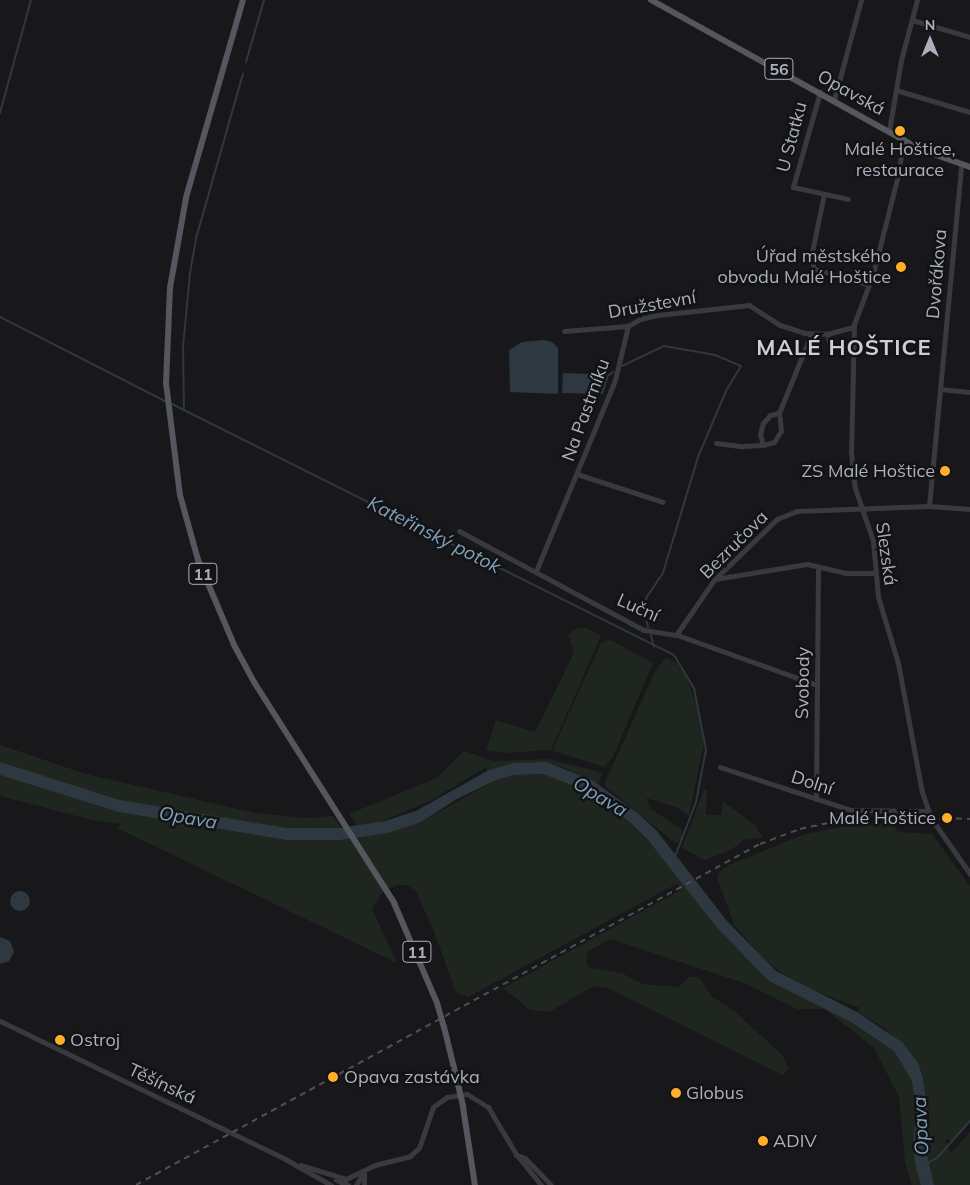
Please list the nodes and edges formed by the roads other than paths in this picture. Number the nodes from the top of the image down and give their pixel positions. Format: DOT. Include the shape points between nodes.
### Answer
graph roads {
  1 [pos="243,0"];
  2 [pos="651,0"];
  3 [pos="861,0"];
  4 [pos="917,0"];
  5 [pos="912,20"];
  6 [pos="970,37"];
  7 [pos="896,90"];
  8 [pos="820,92"];
  9 [pos="834,100"];
  10 [pos="970,112"];
  11 [pos="889,131"];
  12 [pos="904,139"];
  13 [pos="962,165"];
  14 [pos="970,167"];
  15 [pos="824,194"];
  16 [pos="848,199"];
  17 [pos="869,285"];
  18 [pos="628,326"];
  19 [pos="853,327"];
  20 [pos="564,331"];
  21 [pos="811,334"];
  22 [pos="827,334"];
  23 [pos="851,352"];
  24 [pos="940,389"];
  25 [pos="970,392"];
  26 [pos="779,413"];
  27 [pos="716,443"];
  28 [pos="763,445"];
  29 [pos="577,474"];
  30 [pos="663,502"];
  31 [pos="929,506"];
  32 [pos="862,508"];
  33 [pos="970,509"];
  34 [pos="458,531"];
  35 [pos="818,567"];
  36 [pos="536,571"];
  37 [pos="875,573"];
  38 [pos="714,580"];
  39 [pos="676,635"];
  40 [pos="816,685"];
  41 [pos="720,767"];
  42 [pos="816,799"];
  43 [pos="928,811"];
  44 [pos="970,874"];
  45 [pos="0,1022"];
  46 [pos="516,1154"];
  47 [pos="285,1159"];
  48 [pos="300,1165"];
  49 [pos="364,1171"];
  50 [pos="331,1185"];
  51 [pos="348,1185"];
  52 [pos="356,1185"];
  53 [pos="364,1185"];
  54 [pos="475,1185"];
  55 [pos="541,1185"];
  56 [pos="551,1185"];
  1 -- 54 [label="main road, 11, bridge" via="177,240 166,334 170,429 180,495 198,560 234,645 270,708 394,903 437,1003 463,1107"];
  2 -- 8 [label="main road, Opavská / 56"];
  3 -- 9 [label="street"];
  4 -- 5 [label="street"];
  5 -- 6 [label="street"];
  5 -- 7 [label="street"];
  7 -- 10 [label="street"];
  7 -- 11 [label="street"];
  8 -- 9 [label="main road, Opavská / 56"];
  8 -- 15 [label="street, U Statku" via="793,187"];
  9 -- 11 [label="main road, Opavská / 56"];
  11 -- 12 [label="main road, Opavská / 56"];
  12 -- 13 [label="main road, Opavská / 56"];
  12 -- 17 [label="street, Slezská" via="897,179"];
  13 -- 14 [label="main road, Opavská / 56"];
  13 -- 24 [label="street, Dvořákova"];
  15 -- 16 [label="street"];
  15 -- 17 [label="street" via="811,257 814,269"];
  17 -- 19 [label="street, Slezská"];
  18 -- 20 [label="street, Družstevní"];
  18 -- 21 [label="street, Družstevní" via="658,315 749,305 785,327"];
  18 -- 29 [label="street, Na Pastrníku" via="615,380"];
  19 -- 22 [label="street, Družstevní"];
  19 -- 23 [label="street, Slezská"];
  21 -- 22 [label="street, Družstevní"];
  21 -- 26 [label="street"];
  22 -- 23 [label="street" via="830,345"];
  23 -- 32 [label="street, Slezská" via="851,452 855,488"];
  24 -- 25 [label="street"];
  24 -- 31 [label="street, Dvořákova"];
  26 -- 28 [label="street" via="781,431 774,442"];
  26 -- 28 [label="street" via="770,415 763,423 760,434"];
  27 -- 28 [label="street"];
  29 -- 30 [label="street, Na Pastrníku"];
  29 -- 36 [label="street, Na Pastrníku"];
  31 -- 32 [label="street, Bezručova"];
  31 -- 33 [label="street, Bezručova"];
  32 -- 37 [label="street, Slezská" via="873,541"];
  32 -- 38 [label="street, Bezručova" via="797,511 778,519"];
  34 -- 36 [label="street, Luční"];
  35 -- 37 [label="street" via="845,573"];
  35 -- 38 [label="street" via="807,564"];
  35 -- 40 [label="street, Svobody"];
  36 -- 39 [label="street, Luční" via="644,630"];
  37 -- 43 [label="street, Slezská" via="881,611 898,663"];
  38 -- 39 [label="street, Bezručova"];
  39 -- 40 [label="street, Luční"];
  40 -- 42 [label="street, Svobody"];
  41 -- 42 [label="street, Dolní"];
  42 -- 43 [label="street, Dolní" via="851,810"];
  43 -- 44 [label="street, Slezská"];
  45 -- 47 [label="street, Těšínská"];
  46 -- 49 [label="street" via="488,1107 472,1096 456,1095 442,1100 430,1112 414,1155"];
  46 -- 55 [label="street"];
  46 -- 56 [label="street" via="525,1158"];
  47 -- 48 [label="street, Těšínská"];
  47 -- 50 [label="street, Těšínská"];
  48 -- 49 [label="street" via="342,1179"];
  48 -- 51 [label="street, Těšínská"];
  49 -- 52 [label="street"];
  49 -- 53 [label="street"];
}
